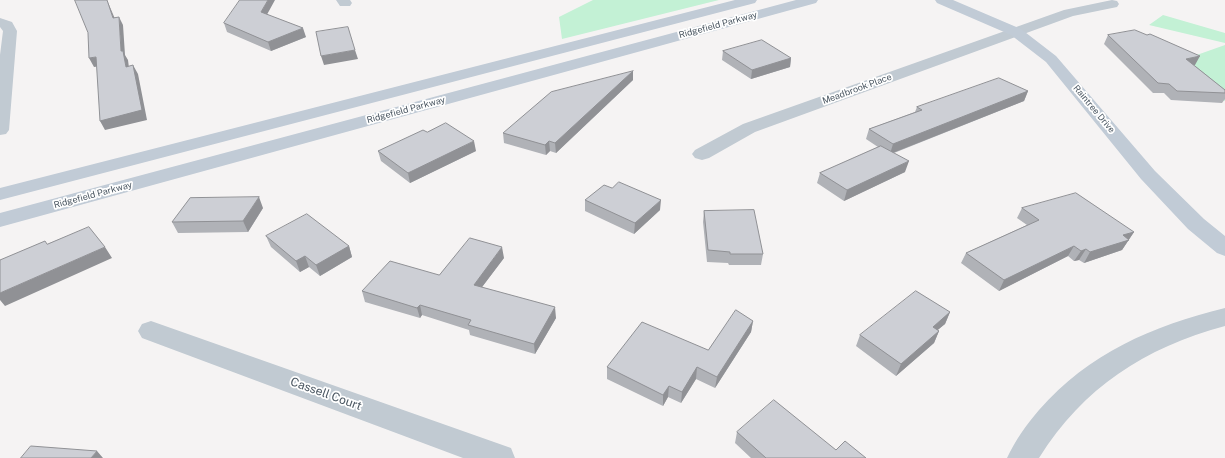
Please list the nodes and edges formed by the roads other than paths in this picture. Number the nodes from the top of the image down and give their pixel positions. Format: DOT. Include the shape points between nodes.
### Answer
graph roads {
  1 [pos="750,0"];
  2 [pos="811,0"];
  3 [pos="942,0"];
  4 [pos="1112,4"];
  5 [pos="0,22"];
  6 [pos="1016,32"];
  7 [pos="0,130"];
  8 [pos="702,154"];
  9 [pos="0,194"];
  10 [pos="0,220"];
  11 [pos="1225,248"];
  12 [pos="1225,317"];
  13 [pos="151,331"];
  14 [pos="500,458"];
  15 [pos="1022,458"];
  1 -- 9 [label="main road, Ridgefield Parkway"];
  2 -- 10 [label="main road, Ridgefield Parkway"];
  3 -- 6 [label="main road, Raintree Drive"];
  4 -- 6 [label="street, Meadbrook Place" via="1069,13"];
  5 -- 7 [label="street" via="7,24 10,31"];
  6 -- 8 [label="street, Meadbrook Place" via="748,128"];
  6 -- 11 [label="main road, Raintree Drive" via="1058,65 1148,175 1196,224"];
  12 -- 15 [label="street" via="1154,340 1121,356 1077,389 1035,436"];
  13 -- 14 [label="street, Cassell Court"];
}
